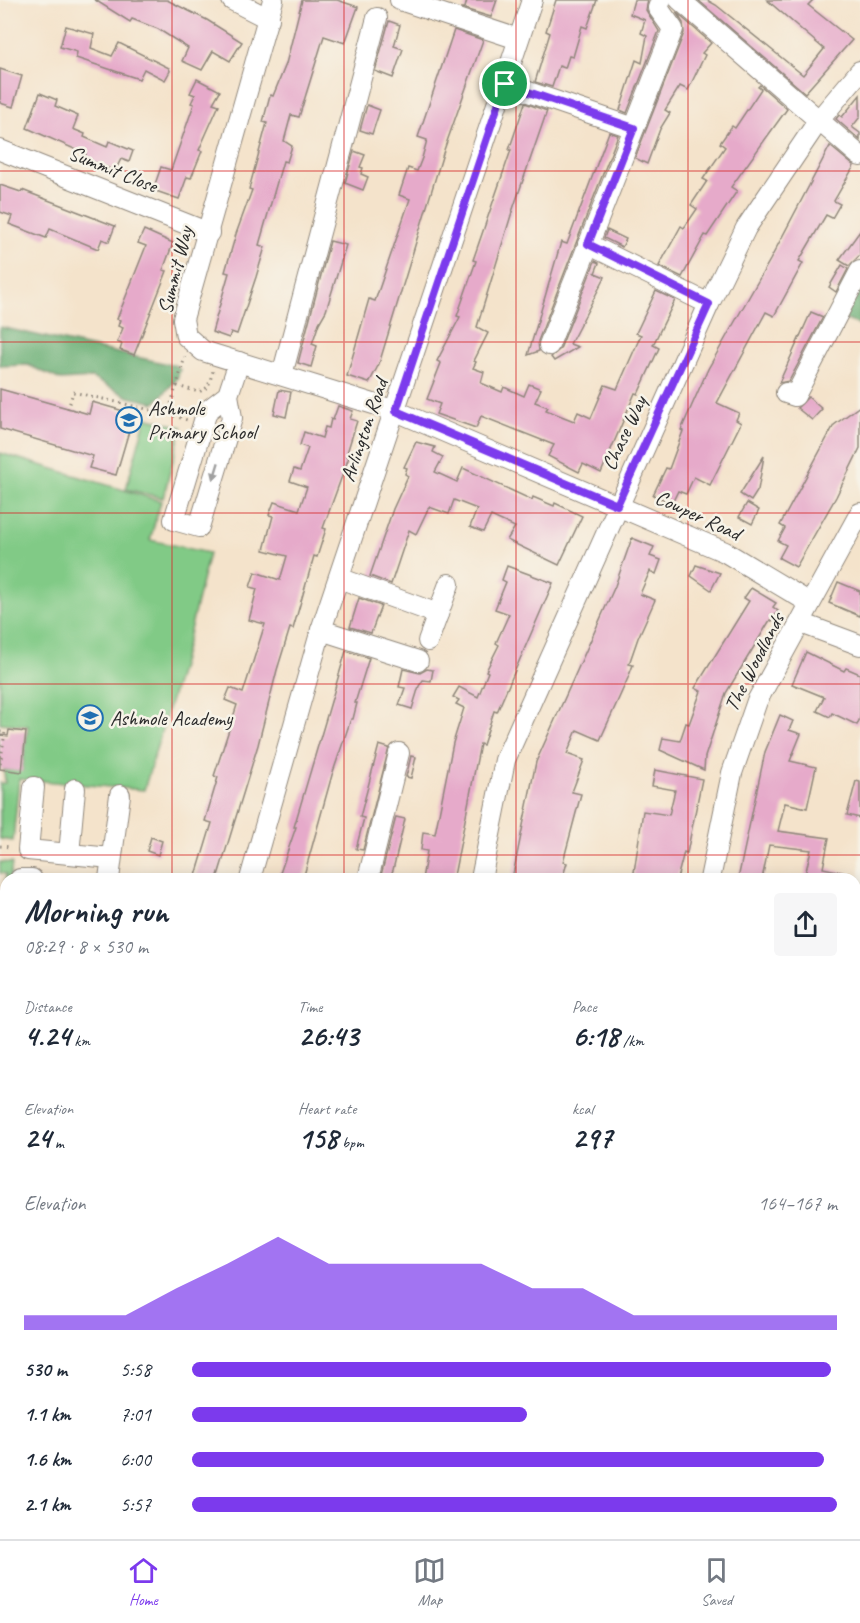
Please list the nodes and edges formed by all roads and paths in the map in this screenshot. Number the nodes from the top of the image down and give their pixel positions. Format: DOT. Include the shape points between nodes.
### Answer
graph roads {
  1 [pos="232,0"];
  2 [pos="400,0"];
  3 [pos="532,0"];
  4 [pos="661,0"];
  5 [pos="680,0"];
  6 [pos="271,9"];
  7 [pos="377,18"];
  8 [pos="518,39"];
  9 [pos="860,71"];
  10 [pos="505,84"];
  11 [pos="819,120"];
  12 [pos="634,128"];
  13 [pos="0,150"];
  14 [pos="860,156"];
  15 [pos="209,233"];
  16 [pos="588,244"];
  17 [pos="860,271"];
  18 [pos="709,304"];
  19 [pos="195,344"];
  20 [pos="549,345"];
  21 [pos="218,355"];
  22 [pos="239,362"];
  23 [pos="282,375"];
  24 [pos="177,386"];
  25 [pos="786,393"];
  26 [pos="228,395"];
  27 [pos="68,409"];
  28 [pos="396,411"];
  29 [pos="617,505"];
  30 [pos="860,513"];
  31 [pos="339,578"];
  32 [pos="449,584"];
  33 [pos="810,603"];
  34 [pos="438,614"];
  35 [pos="801,623"];
  36 [pos="321,630"];
  37 [pos="860,645"];
  38 [pos="0,732"];
  39 [pos="399,753"];
  40 [pos="0,763"];
  41 [pos="33,786"];
  42 [pos="75,789"];
  43 [pos="120,795"];
  44 [pos="69,854"];
  45 [pos="111,858"];
  46 [pos="109,873"];
  47 [pos="252,873"];
  48 [pos="369,873"];
  49 [pos="482,873"];
  50 [pos="711,873"];
  1 -- 6 [label="street"];
  2 -- 8 [label="street"];
  3 -- 8 [label="street, Arlington Road"];
  4 -- 12 [label="street" via="658,8 674,29"];
  5 -- 11 [label="street"];
  6 -- 15 [label="street, Summit Way"];
  7 -- 23 [label="street"];
  8 -- 10 [label="street, Arlington Road"];
  9 -- 11 [label="street, Chase Way"];
  10 -- 12 [label="street"];
  10 -- 28 [label="street, Arlington Road"];
  11 -- 14 [label="street"];
  11 -- 18 [label="street, Chase Way" via="746,228"];
  12 -- 16 [label="street"];
  13 -- 15 [label="street, Summit Close"];
  15 -- 19 [label="street, Summit Way" via="183,319 186,336"];
  16 -- 18 [label="street"];
  16 -- 20 [label="street"];
  17 -- 25 [label="street" via="795,396"];
  18 -- 29 [label="street, Chase Way"];
  19 -- 21 [label="street"];
  19 -- 24 [label="path" via="185,356"];
  21 -- 22 [label="street"];
  21 -- 24 [label="path" via="208,387 200,392"];
  22 -- 23 [label="street"];
  22 -- 26 [label="street"];
  23 -- 28 [label="street"];
  24 -- 27 [label="path" via="168,414 73,392"];
  26 -- 26 [label="street, one-way" via="232,418 199,527 174,520 207,411"];
  28 -- 29 [label="street, Cowper Road"];
  28 -- 31 [label="street, Arlington Road"];
  29 -- 33 [label="street, Cowper Road" via="725,552"];
  29 -- 49 [label="street, Chase Way" via="505,760"];
  30 -- 33 [label="street, The Woodlands"];
  31 -- 34 [label="street"];
  31 -- 36 [label="street, Arlington Road"];
  32 -- 34 [label="street"];
  33 -- 35 [label="street, The Woodlands"];
  34 -- 36 [label="street" via="420,656"];
  35 -- 37 [label="street"];
  35 -- 50 [label="street, The Woodlands" via="757,701 732,772"];
  36 -- 47 [label="street, Arlington Road"];
  38 -- 40 [label="path" via="5,732"];
  39 -- 48 [label="street"];
  41 -- 44 [label="street" via="28,849"];
  42 -- 44 [label="street"];
  43 -- 45 [label="street"];
  44 -- 45 [label="street"];
  45 -- 46 [label="street"];
}
